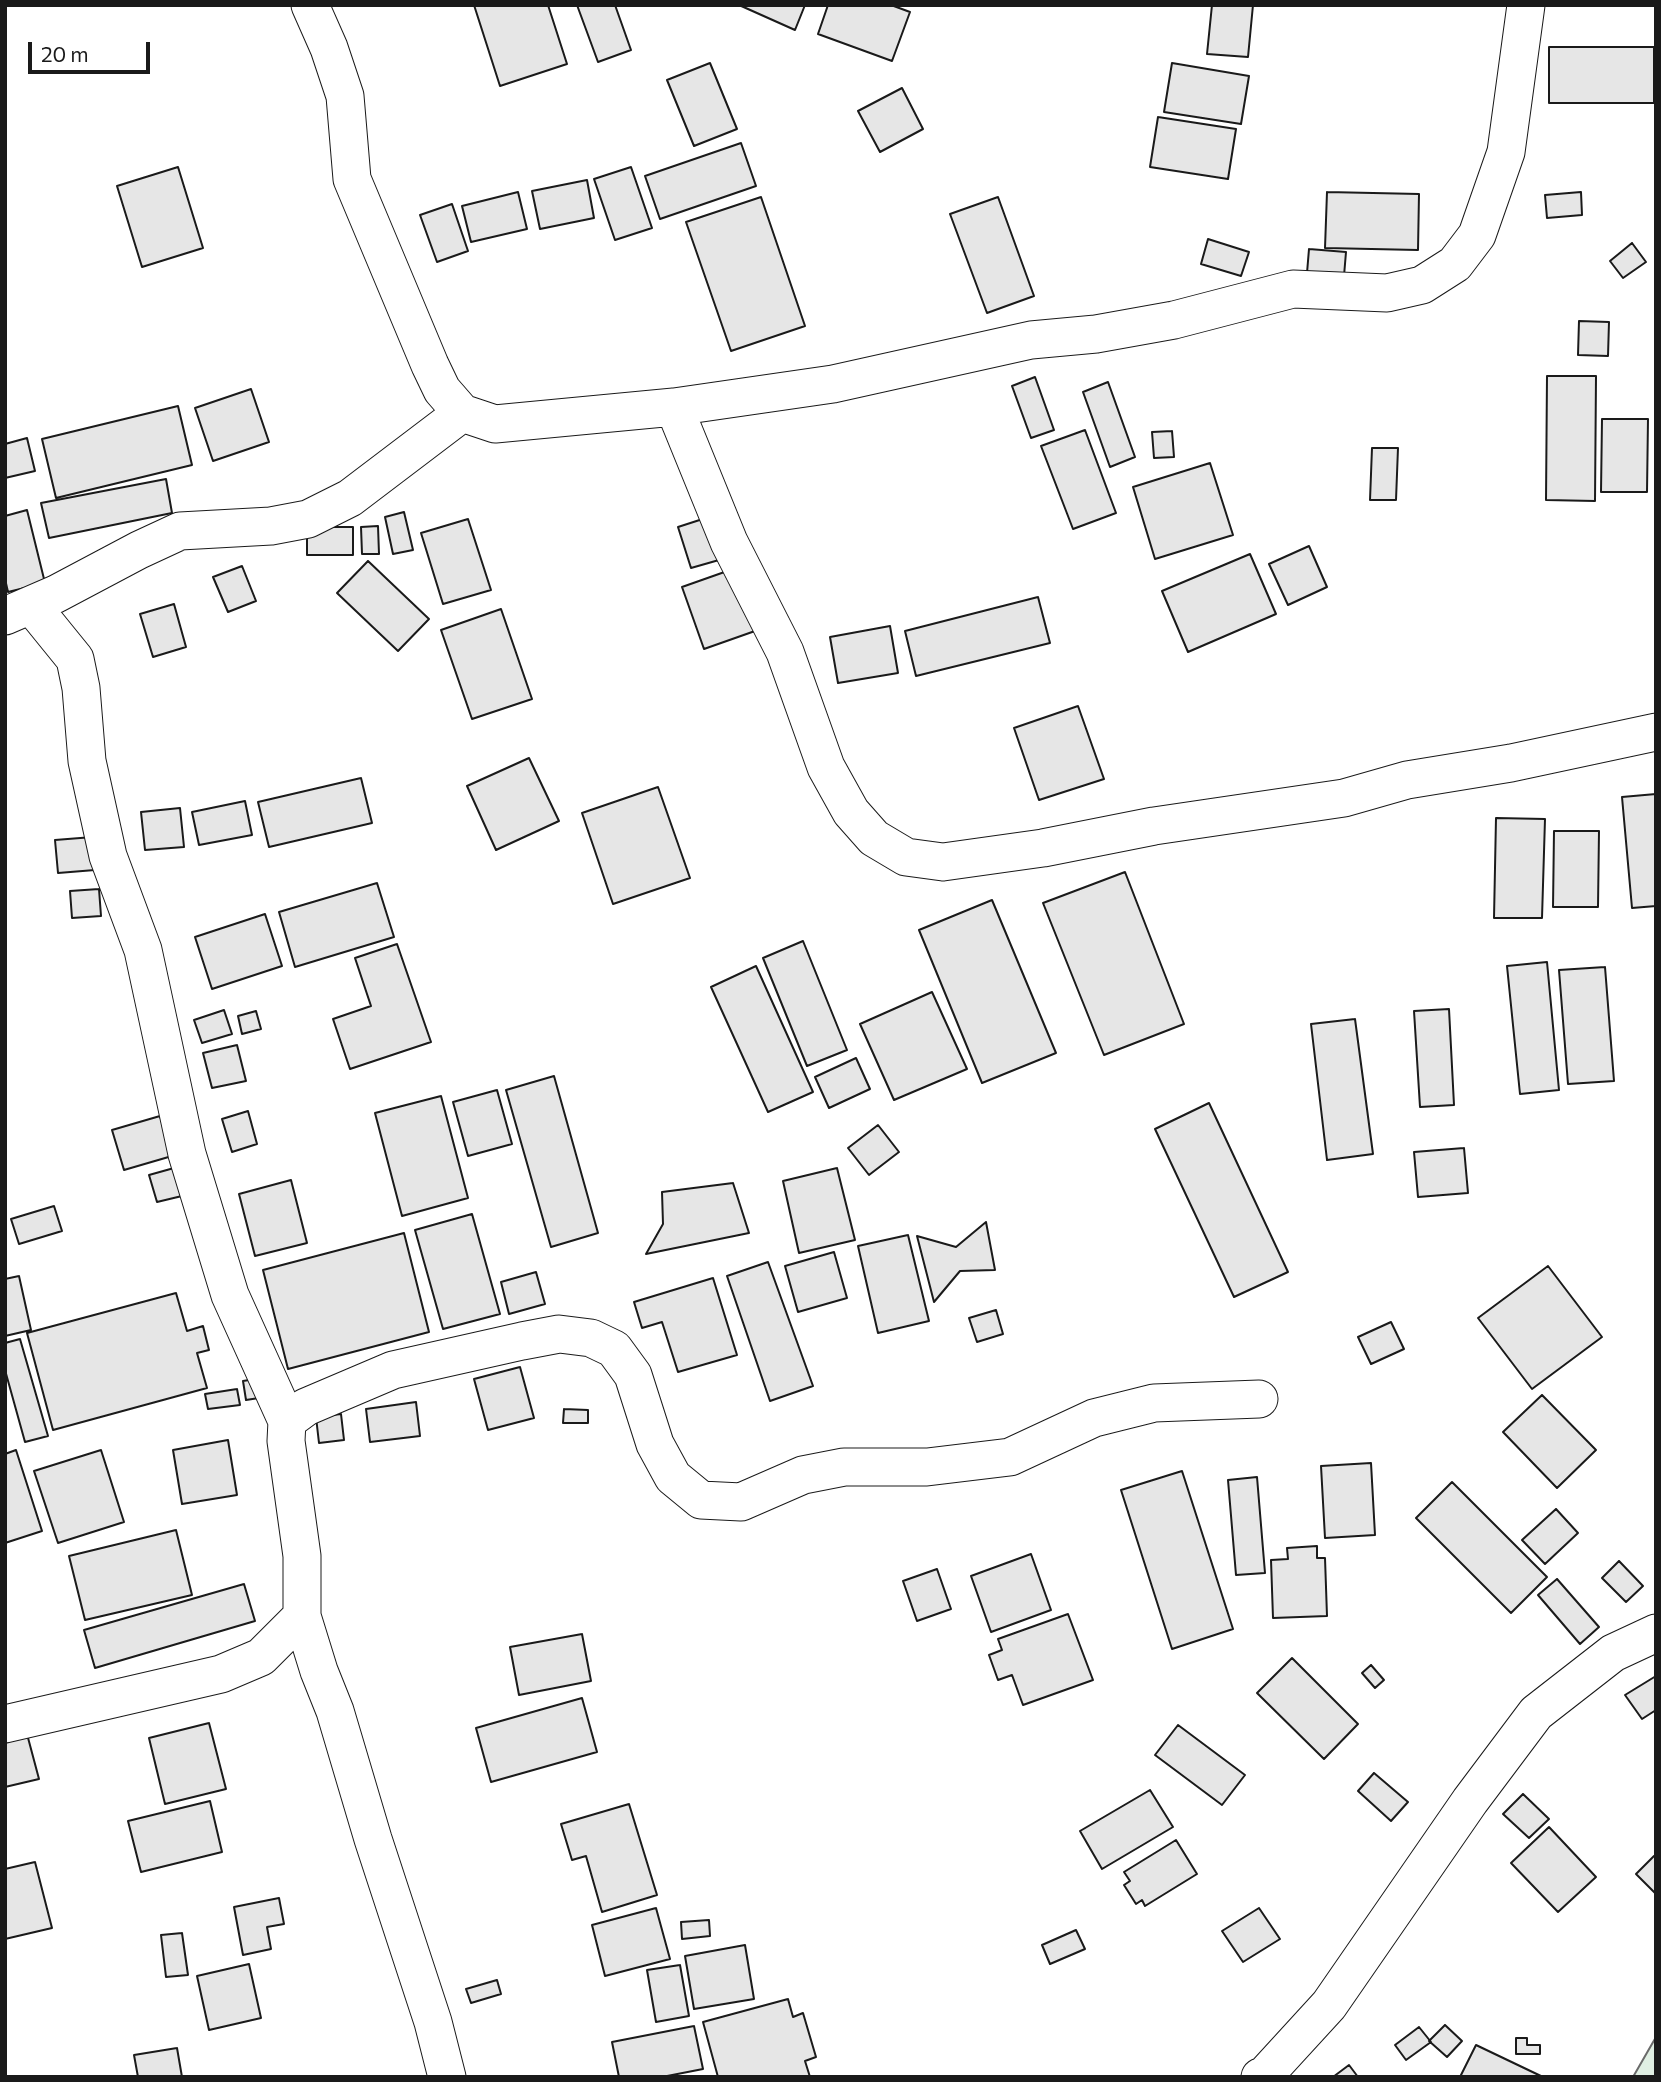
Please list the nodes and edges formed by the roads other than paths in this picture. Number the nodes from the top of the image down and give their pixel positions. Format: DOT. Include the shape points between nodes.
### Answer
graph roads {
  1 [pos="310,5"];
  2 [pos="1526,5"];
  3 [pos="674,407"];
  4 [pos="462,413"];
  5 [pos="19,611"];
  6 [pos="1656,732"];
  7 [pos="1259,1399"];
  8 [pos="287,1421"];
  9 [pos="302,1616"];
  10 [pos="1656,1633"];
  11 [pos="5,1724"];
  12 [pos="447,2077"];
  13 [pos="1260,2077"];
  1 -- 4 [label="street" via="345,96 352,179 430,365 442,390"];
  2 -- 3 [label="street" via="1506,152 1477,235 1455,264 1422,285 1387,293 1293,289 1174,320 1031,340 833,384"];
  3 -- 4 [label="street" via="495,424"];
  3 -- 6 [label="street" via="729,542 785,652 826,767 851,812 874,838 906,857 943,862 1344,798 1407,780"];
  4 -- 5 [label="street" via="350,498 309,519 180,531"];
  5 -- 8 [label="street" via="75,659 87,761 107,856 143,950 187,1154 230,1295"];
  7 -- 8 [label="street" via="1154,1403 1094,1418 1010,1457 927,1467 844,1467 803,1475 741,1502 701,1500 673,1477 655,1444 633,1375 614,1349 591,1338 559,1334 393,1370 306,1407"];
  8 -- 9 [label="street" via="302,1556"];
  9 -- 11 [label="street" via="261,1657 222,1674"];
  9 -- 12 [label="street"];
  10 -- 13 [label="street" via="1613,1653 1536,1713 1329,2005"];
}
